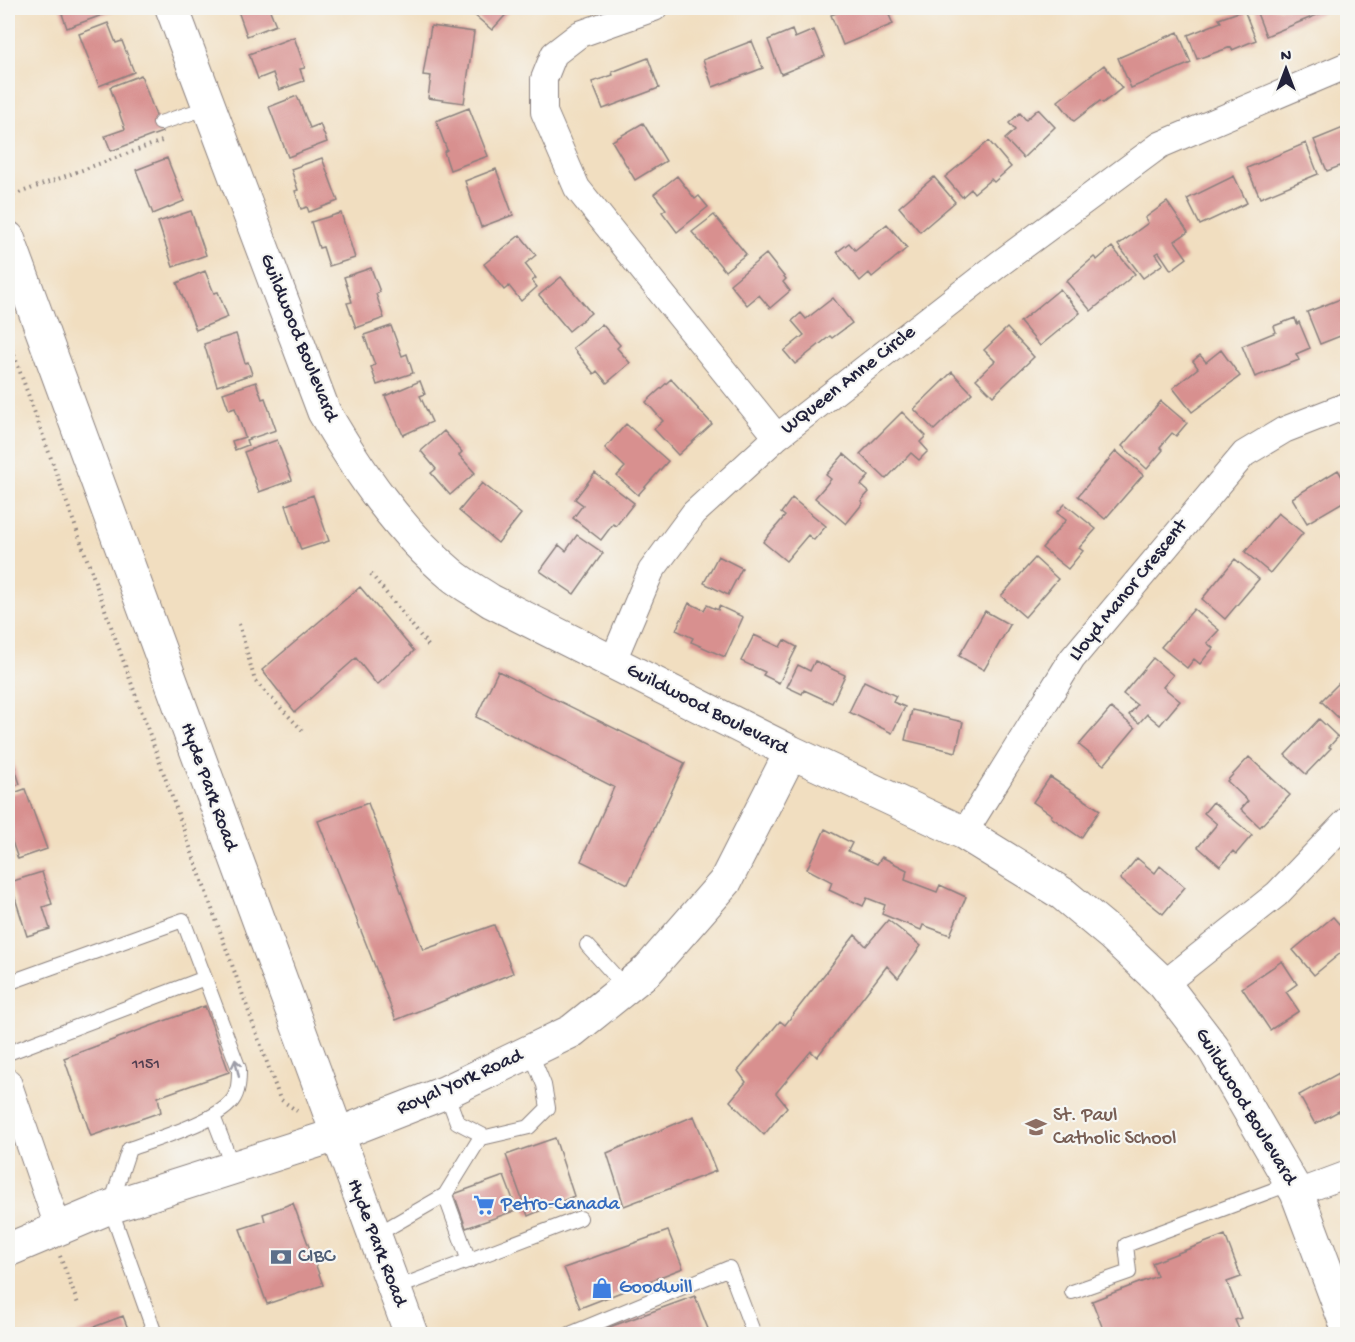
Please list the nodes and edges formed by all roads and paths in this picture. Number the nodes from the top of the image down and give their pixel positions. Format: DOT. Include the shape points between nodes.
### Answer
graph roads {
  1 [pos="172,8"];
  2 [pos="654,8"];
  3 [pos="1347,64"];
  4 [pos="210,107"];
  5 [pos="160,123"];
  6 [pos="171,138"];
  7 [pos="8,197"];
  8 [pos="8,238"];
  9 [pos="8,338"];
  10 [pos="1347,405"];
  11 [pos="777,437"];
  12 [pos="371,574"];
  13 [pos="239,624"];
  14 [pos="431,649"];
  15 [pos="612,663"];
  16 [pos="302,730"];
  17 [pos="791,753"];
  18 [pos="1347,820"];
  19 [pos="964,833"];
  20 [pos="588,945"];
  21 [pos="205,978"];
  22 [pos="8,982"];
  23 [pos="1164,984"];
  24 [pos="626,988"];
  25 [pos="530,1051"];
  26 [pos="8,1053"];
  27 [pos="8,1082"];
  28 [pos="446,1092"];
  29 [pos="297,1111"];
  30 [pos="213,1116"];
  31 [pos="336,1135"];
  32 [pos="482,1135"];
  33 [pos="233,1168"];
  34 [pos="1347,1174"];
  35 [pos="1295,1188"];
  36 [pos="445,1195"];
  37 [pos="110,1208"];
  38 [pos="580,1218"];
  39 [pos="56,1231"];
  40 [pos="374,1236"];
  41 [pos="8,1250"];
  42 [pos="469,1261"];
  43 [pos="394,1289"];
  44 [pos="1072,1292"];
  45 [pos="78,1304"];
  46 [pos="1347,1329"];
  47 [pos="154,1335"];
  48 [pos="411,1335"];
  49 [pos="570,1335"];
  50 [pos="754,1335"];
  1 -- 4 [label="street, Guildwood Boulevard"];
  2 -- 11 [label="street, WQueen Anne Circle" via="580,34 554,54 544,79 543,112 577,188"];
  3 -- 11 [label="street, WQueen Anne Circle" via="1160,145"];
  4 -- 5 [label="lane"];
  4 -- 15 [label="street, Guildwood Boulevard" via="324,412 354,463 395,518 453,575 491,601"];
  6 -- 7 [label="path"];
  8 -- 31 [label="street, Hyde Park Road"];
  9 -- 29 [label="path" via="280,1099"];
  10 -- 19 [label="street, Lloyd Manor Crescent" via="1284,430 1244,454 1072,659"];
  11 -- 15 [label="street" via="694,513 651,571"];
  12 -- 14 [label="path"];
  13 -- 16 [label="path" via="255,681"];
  15 -- 17 [label="street, Guildwood Boulevard"];
  17 -- 19 [label="street, Guildwood Boulevard"];
  17 -- 24 [label="street, Royal York Road" via="725,882 648,970"];
  18 -- 23 [label="street" via="1277,894"];
  19 -- 23 [label="street, Guildwood Boulevard" via="1063,894"];
  20 -- 24 [label="lane"];
  21 -- 22 [label="lane" via="183,920"];
  21 -- 26 [label="lane"];
  30 -- 21 [label="lane, one-way" via="233,1100 239,1069"];
  23 -- 35 [label="street, Guildwood Boulevard" via="1213,1048"];
  24 -- 25 [label="street, Royal York Road" via="572,1031"];
  25 -- 28 [label="street, Royal York Road"];
  25 -- 32 [label="lane" via="544,1085 548,1108 529,1127"];
  27 -- 39 [label="street"];
  28 -- 31 [label="street, Royal York Road"];
  28 -- 32 [label="lane" via="457,1122"];
  30 -- 33 [label="lane"];
  30 -- 37 [label="lane" via="129,1149"];
  31 -- 33 [label="street, Royal York Road"];
  31 -- 40 [label="street, Hyde Park Road"];
  32 -- 36 [label="lane"];
  33 -- 37 [label="street, Royal York Road"];
  34 -- 35 [label="street"];
  35 -- 44 [label="lane" via="1126,1245 1130,1272"];
  35 -- 46 [label="street, Guildwood Boulevard"];
  36 -- 40 [label="lane"];
  36 -- 42 [label="lane"];
  37 -- 39 [label="street, Royal York Road"];
  37 -- 47 [label="lane"];
  38 -- 42 [label="lane"];
  39 -- 41 [label="street, Royal York Road"];
  39 -- 45 [label="path" via="63,1267"];
  40 -- 43 [label="street, Hyde Park Road"];
  42 -- 43 [label="lane"];
  43 -- 48 [label="street, Hyde Park Road"];
  49 -- 50 [label="lane" via="729,1268"];
}
